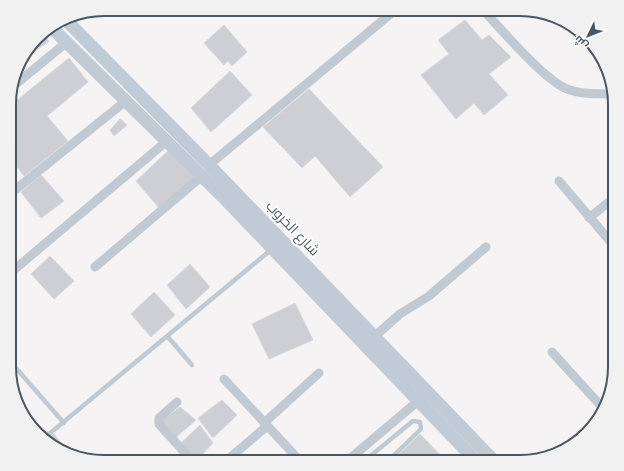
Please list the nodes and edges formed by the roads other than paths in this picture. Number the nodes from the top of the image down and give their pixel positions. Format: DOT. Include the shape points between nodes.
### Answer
graph roads {
  1 [pos="388,16"];
  2 [pos="489,16"];
  3 [pos="69,23"];
  4 [pos="55,31"];
  5 [pos="67,42"];
  6 [pos="20,81"];
  7 [pos="607,94"];
  8 [pos="127,100"];
  9 [pos="167,141"];
  10 [pos="206,170"];
  11 [pos="559,181"];
  12 [pos="16,189"];
  13 [pos="608,203"];
  14 [pos="590,218"];
  15 [pos="608,239"];
  16 [pos="486,247"];
  17 [pos="272,249"];
  18 [pos="95,267"];
  19 [pos="16,268"];
  20 [pos="375,336"];
  21 [pos="168,337"];
  22 [pos="552,352"];
  23 [pos="192,365"];
  24 [pos="16,368"];
  25 [pos="319,373"];
  26 [pos="224,379"];
  27 [pos="418,401"];
  28 [pos="177,402"];
  29 [pos="599,404"];
  30 [pos="429,413"];
  31 [pos="420,422"];
  32 [pos="64,423"];
  33 [pos="266,425"];
  34 [pos="48,435"];
  35 [pos="187,455"];
  36 [pos="233,455"];
  37 [pos="294,455"];
  38 [pos="354,455"];
  39 [pos="371,455"];
  40 [pos="394,455"];
  41 [pos="470,455"];
  42 [pos="488,455"];
  1 -- 10 [label="street"];
  2 -- 7 [label="street" via="546,75 560,85 582,93"];
  3 -- 10 [label="main road, شارع الخروب"];
  4 -- 5 [label="main road, شارع الخروب"];
  5 -- 6 [label="street"];
  5 -- 8 [label="main road, شارع الخروب"];
  8 -- 9 [label="main road, شارع الخروب"];
  8 -- 12 [label="street"];
  9 -- 10 [label="main road, شارع الخروب"];
  9 -- 19 [label="street"];
  10 -- 17 [label="main road, شارع الخروب"];
  10 -- 18 [label="street"];
  10 -- 20 [label="main road, شارع الخروب"];
  11 -- 14 [label="street"];
  13 -- 14 [label="street"];
  14 -- 15 [label="street"];
  16 -- 20 [label="street" via="429,296 400,314"];
  17 -- 21 [label="lane"];
  17 -- 27 [label="main road, شارع الخروب"];
  20 -- 42 [label="main road, شارع الخروب"];
  21 -- 23 [label="lane"];
  21 -- 32 [label="lane"];
  22 -- 29 [label="street"];
  24 -- 32 [label="lane"];
  25 -- 33 [label="street"];
  26 -- 33 [label="street"];
  27 -- 30 [label="main road, شارع الخروب"];
  27 -- 38 [label="street"];
  28 -- 35 [label="street" via="159,418 159,424"];
  30 -- 31 [label="lane"];
  30 -- 41 [label="main road, شارع الخروب"];
  31 -- 39 [label="lane" via="413,420"];
  31 -- 40 [label="lane" via="421,429"];
  32 -- 34 [label="lane"];
  33 -- 36 [label="street"];
  33 -- 37 [label="street"];
}
